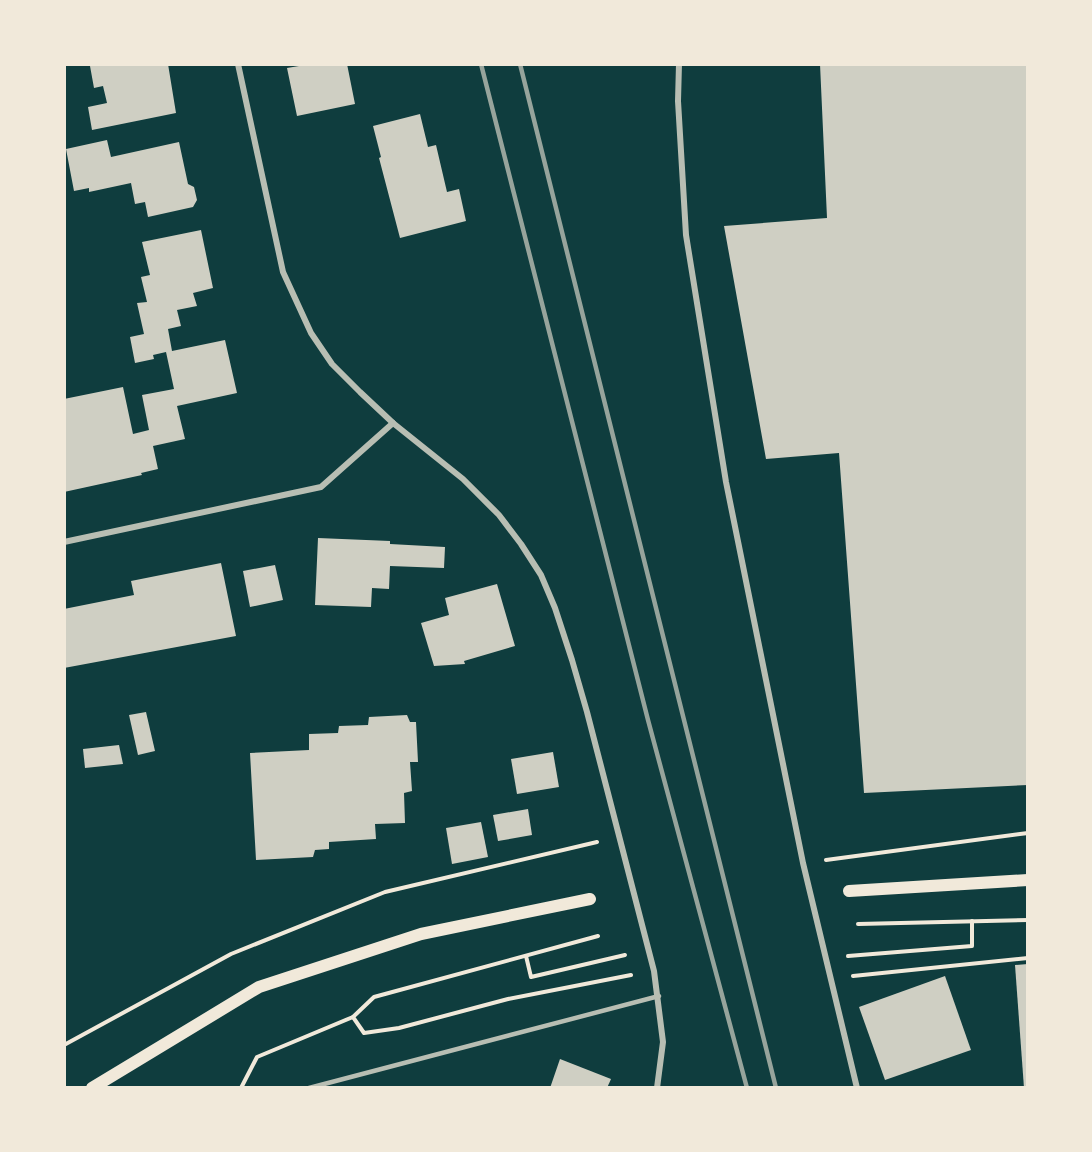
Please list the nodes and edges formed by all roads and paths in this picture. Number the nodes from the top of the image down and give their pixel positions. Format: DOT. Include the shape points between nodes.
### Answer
graph roads {
  1 [pos="238,64"];
  2 [pos="679,64"];
  3 [pos="393,423"];
  4 [pos="64,542"];
  5 [pos="1028,833"];
  6 [pos="618,837"];
  7 [pos="802,863"];
  8 [pos="1028,880"];
  9 [pos="849,891"];
  10 [pos="591,899"];
  11 [pos="1028,920"];
  12 [pos="972,921"];
  13 [pos="858,924"];
  14 [pos="598,936"];
  15 [pos="650,950"];
  16 [pos="526,956"];
  17 [pos="1028,957"];
  18 [pos="826,958"];
  19 [pos="654,971"];
  20 [pos="832,978"];
  21 [pos="659,996"];
  22 [pos="353,1017"];
  23 [pos="64,1045"];
  24 [pos="92,1088"];
  25 [pos="241,1088"];
  26 [pos="309,1088"];
  27 [pos="657,1088"];
  28 [pos="857,1088"];
  1 -- 3 [label="street" via="283,272 294,300 332,364"];
  2 -- 7 [label="street" via="686,235 726,482"];
  3 -- 4 [label="street" via="321,487"];
  3 -- 6 [label="street" via="483,497 542,575 572,660"];
  5 -- 7 [label="path"];
  6 -- 15 [label="street"];
  6 -- 23 [label="path" via="385,892 231,954"];
  7 -- 18 [label="street"];
  8 -- 9 [label="main road"];
  10 -- 24 [label="main road" via="421,934 259,987"];
  11 -- 12 [label="path"];
  12 -- 13 [label="path"];
  12 -- 18 [label="path" via="972,946"];
  14 -- 16 [label="path"];
  15 -- 16 [label="path" via="531,977"];
  15 -- 19 [label="street"];
  16 -- 22 [label="path" via="374,997"];
  17 -- 20 [label="path"];
  18 -- 20 [label="street"];
  19 -- 21 [label="street"];
  19 -- 22 [label="path" via="508,999 399,1028 363,1033"];
  20 -- 28 [label="street"];
  21 -- 26 [label="lane"];
  21 -- 27 [label="street" via="663,1042"];
  22 -- 25 [label="path" via="257,1058"];
}
